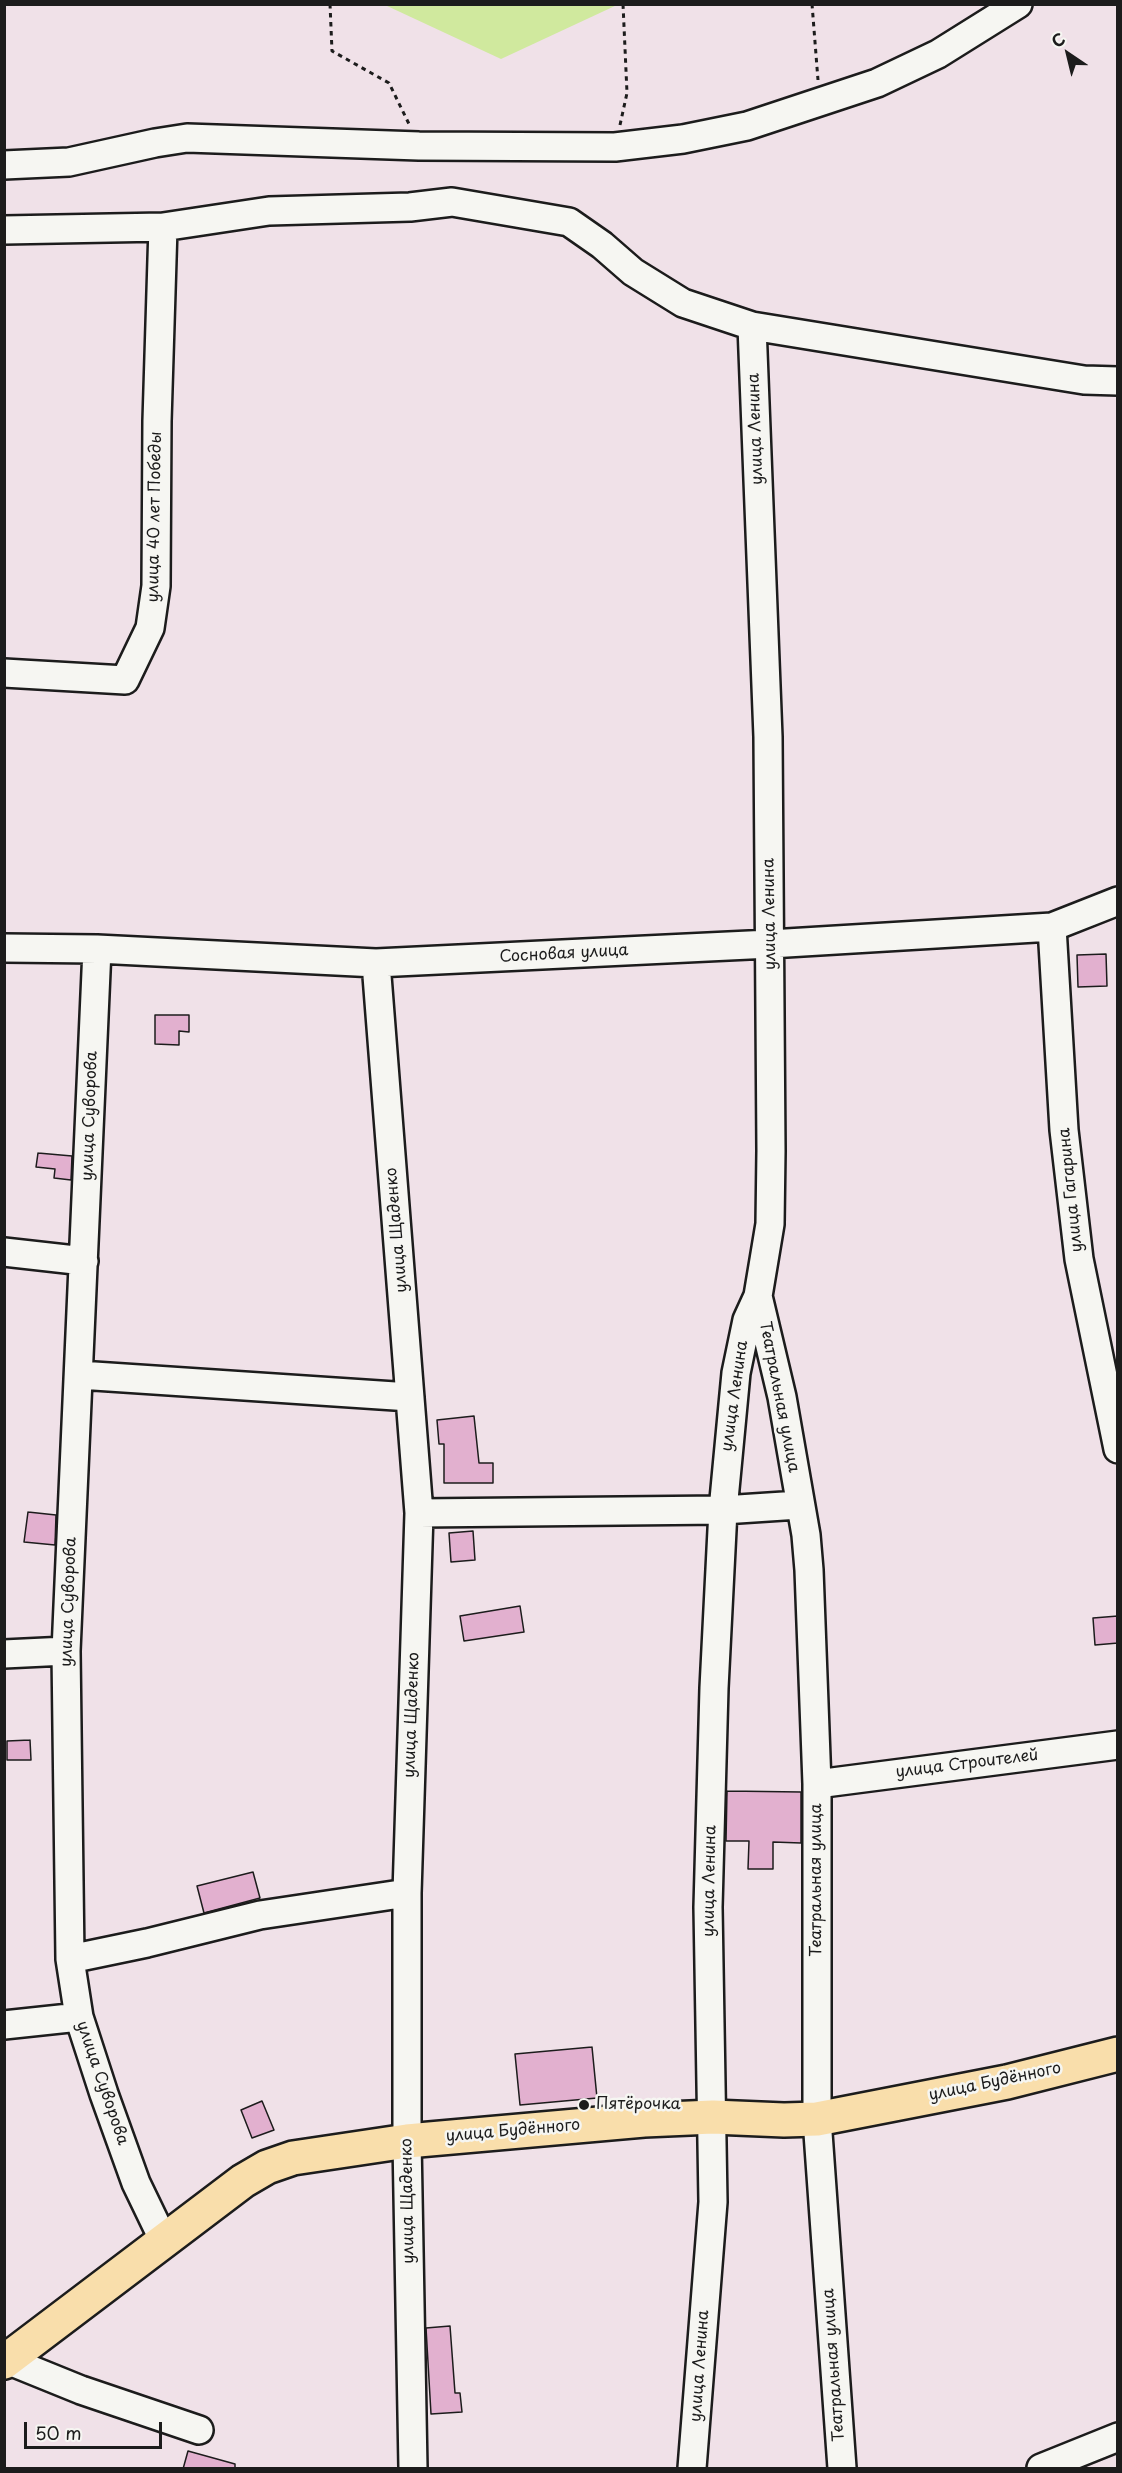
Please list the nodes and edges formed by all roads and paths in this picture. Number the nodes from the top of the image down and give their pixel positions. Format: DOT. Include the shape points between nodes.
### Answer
graph roads {
  1 [pos="330,4"];
  2 [pos="623,4"];
  3 [pos="812,4"];
  4 [pos="1018,4"];
  5 [pos="820,103"];
  6 [pos="419,146"];
  7 [pos="615,147"];
  8 [pos="4,165"];
  9 [pos="163,227"];
  10 [pos="4,230"];
  11 [pos="752,326"];
  12 [pos="1118,381"];
  13 [pos="4,674"];
  14 [pos="1118,902"];
  15 [pos="1052,927"];
  16 [pos="771,944"];
  17 [pos="4,948"];
  18 [pos="97,949"];
  19 [pos="376,963"];
  20 [pos="4,1252"];
  21 [pos="84,1262"];
  22 [pos="758,1296"];
  23 [pos="79,1375"];
  24 [pos="410,1396"];
  25 [pos="1118,1449"];
  26 [pos="799,1505"];
  27 [pos="723,1510"];
  28 [pos="419,1512"];
  29 [pos="66,1651"];
  30 [pos="4,1654"];
  31 [pos="1118,1744"];
  32 [pos="818,1784"];
  33 [pos="407,1893"];
  34 [pos="70,1959"];
  35 [pos="78,2017"];
  36 [pos="4,2025"];
  37 [pos="1118,2054"];
  38 [pos="713,2117"];
  39 [pos="817,2119"];
  40 [pos="407,2141"];
  41 [pos="163,2239"];
  42 [pos="6,2361"];
  43 [pos="199,2430"];
  44 [pos="1118,2438"];
  45 [pos="413,2469"];
  46 [pos="692,2469"];
  47 [pos="842,2469"];
  48 [pos="1041,2469"];
  1 -- 6 [label="path" via="332,51 389,84"];
  2 -- 7 [label="path" via="627,93"];
  3 -- 5 [label="path"];
  4 -- 5 [label="street" via="938,54 877,83"];
  5 -- 7 [label="street" via="747,126"];
  6 -- 7 [label="street"];
  6 -- 8 [label="street" via="187,138 69,162"];
  9 -- 10 [label="street"];
  9 -- 11 [label="street" via="269,211 464,204 570,222 633,272 683,303"];
  9 -- 13 [label="street, улица 40 лет Победы" via="156,586 150,628 125,680"];
  11 -- 12 [label="street" via="1084,380"];
  11 -- 16 [label="street, улица Ленина" via="768,738"];
  14 -- 15 [label="street, Сосновая улица"];
  15 -- 16 [label="street, Сосновая улица"];
  15 -- 25 [label="street, улица Гагарина" via="1064,1130 1079,1259"];
  16 -- 19 [label="street, Сосновая улица"];
  16 -- 22 [label="street, улица Ленина" via="770,1224"];
  17 -- 18 [label="street, Сосновая улица"];
  18 -- 19 [label="street, Сосновая улица"];
  18 -- 21 [label="street, улица Суворова"];
  19 -- 24 [label="street, улица Щаденко"];
  20 -- 21 [label="street"];
  21 -- 23 [label="street, улица Суворова"];
  22 -- 26 [label="street, Театральная улица" via="782,1397"];
  22 -- 27 [label="street, улица Ленина" via="747,1320 736,1373"];
  23 -- 24 [label="street"];
  23 -- 29 [label="street, улица Суворова"];
  24 -- 28 [label="street, улица Щаденко"];
  26 -- 27 [label="street"];
  26 -- 32 [label="street, Театральная улица" via="809,1570"];
  27 -- 28 [label="street"];
  27 -- 38 [label="street, улица Ленина" via="708,1907"];
  28 -- 33 [label="street, улица Щаденко"];
  29 -- 30 [label="street"];
  29 -- 34 [label="street, улица Суворова"];
  31 -- 32 [label="street, улица Строителей"];
  32 -- 39 [label="street, Театральная улица"];
  33 -- 34 [label="street" via="260,1914 147,1944"];
  33 -- 40 [label="street, улица Щаденко"];
  34 -- 35 [label="street, улица Суворова"];
  35 -- 36 [label="street"];
  35 -- 41 [label="street, улица Суворова" via="136,2183"];
  37 -- 39 [label="main road, улица Будённого" via="1007,2082"];
  38 -- 39 [label="main road, улица Будённого"];
  38 -- 40 [label="main road, улица Будённого"];
  38 -- 46 [label="street, улица Ленина" via="713,2202"];
  39 -- 47 [label="street, Театральная улица"];
  40 -- 41 [label="main road, улица Будённого" via="293,2158 267,2167"];
  40 -- 45 [label="street, улица Щаденко"];
  41 -- 42 [label="main road, улица Будённого"];
  42 -- 43 [label="street"];
  44 -- 48 [label="street"];
}
